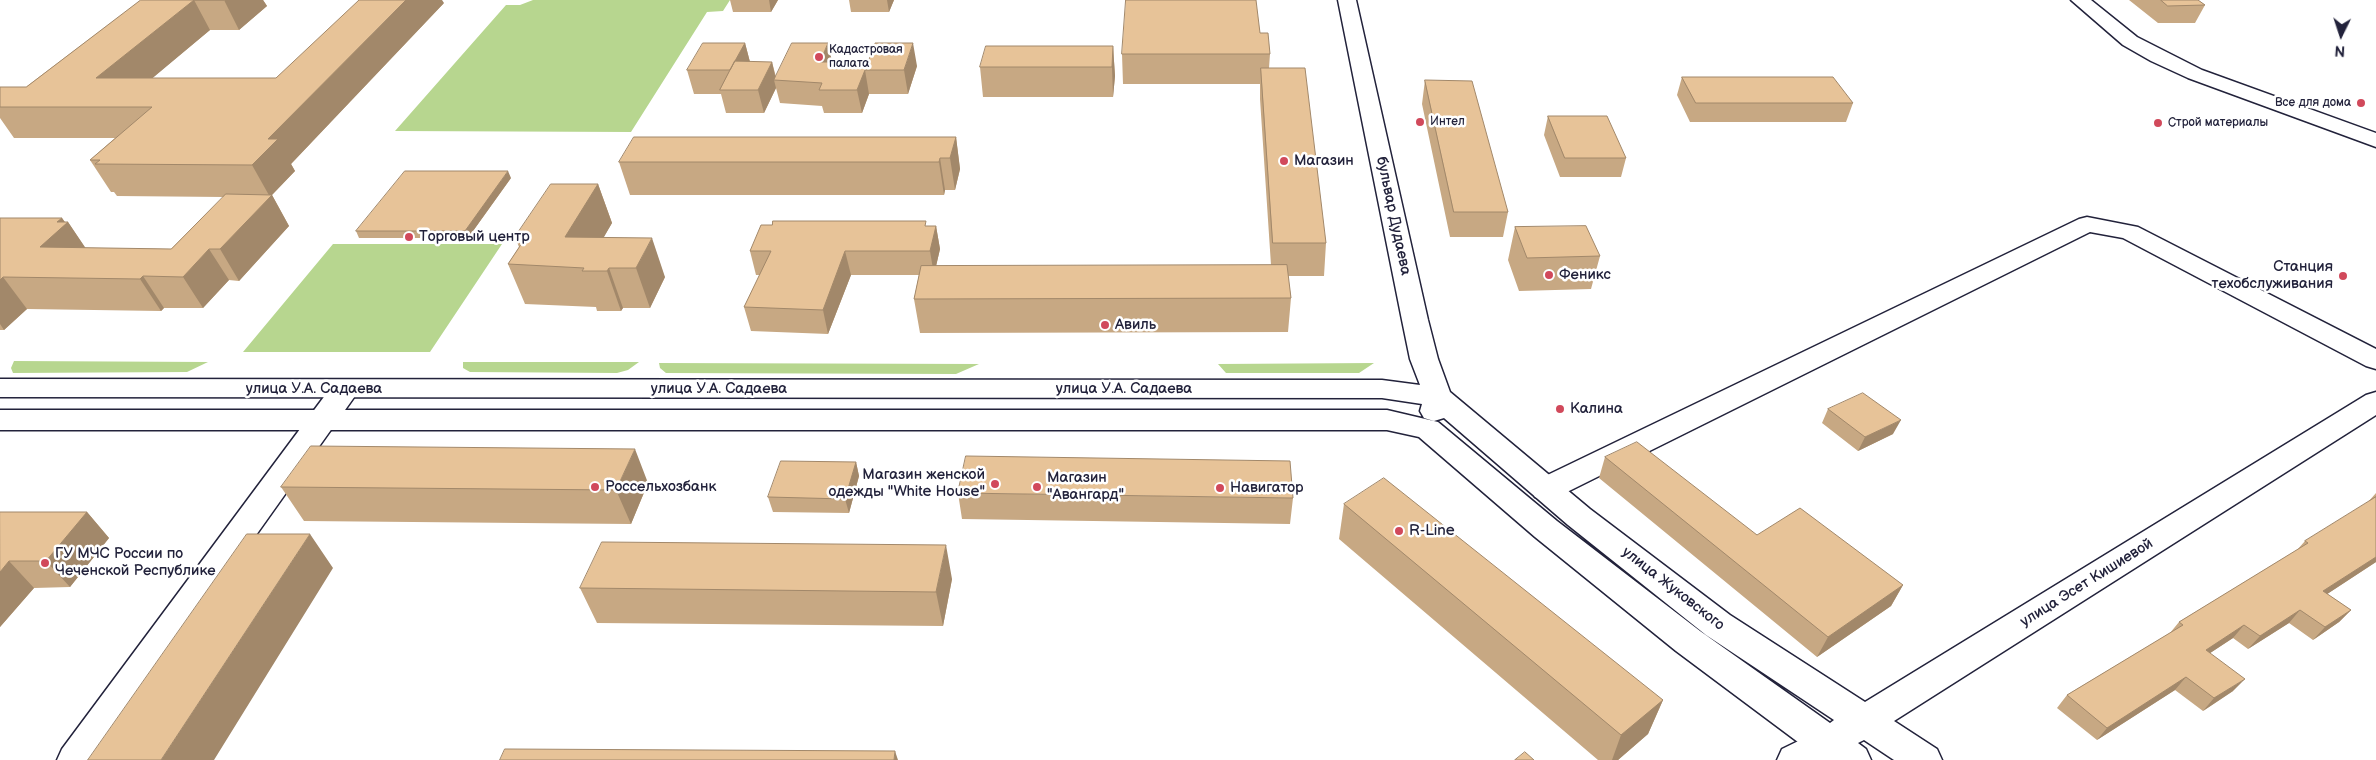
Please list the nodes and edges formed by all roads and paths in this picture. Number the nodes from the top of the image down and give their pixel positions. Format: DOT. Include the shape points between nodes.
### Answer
graph roads {
  1 [pos="1347,0"];
  2 [pos="2080,0"];
  3 [pos="2376,140"];
  4 [pos="2376,360"];
  5 [pos="0,388"];
  6 [pos="345,389"];
  7 [pos="1438,397"];
  8 [pos="2376,402"];
  9 [pos="0,420"];
  10 [pos="322,420"];
  11 [pos="1428,429"];
  12 [pos="1546,489"];
  13 [pos="1865,721"];
  14 [pos="1840,752"];
  15 [pos="75,760"];
  16 [pos="1795,760"];
  17 [pos="1924,760"];
  1 -- 7 [label="main road, бульвар Дудаева" via="1415,320 1424,359"];
  2 -- 3 [label="main road" via="2130,41 2158,57 2195,74"];
  4 -- 12 [label="main road" via="2130,232 2087,224"];
  5 -- 6 [label="main road, улица У.А. Садаева"];
  6 -- 7 [label="main road, улица У.А. Садаева" via="1382,389"];
  6 -- 10 [label="main road"];
  7 -- 11 [label="main road"];
  7 -- 12 [label="main road, улица Жуковского"];
  8 -- 13 [label="main road, улица Эсет Кишиевой"];
  9 -- 10 [label="main road, улица У.А. Садаева"];
  10 -- 11 [label="main road, улица У.А. Садаева" via="1387,420"];
  10 -- 15 [label="main road"];
  11 -- 14 [label="main road" via="1688,641"];
  12 -- 13 [label="main road, улица Жуковского" via="1718,625"];
  13 -- 14 [label="main road, улица Эсет Кишиевой"];
  13 -- 17 [label="main road, улица Жуковского"];
  14 -- 16 [label="main road, улица Эсет Кишиевой"];
}
